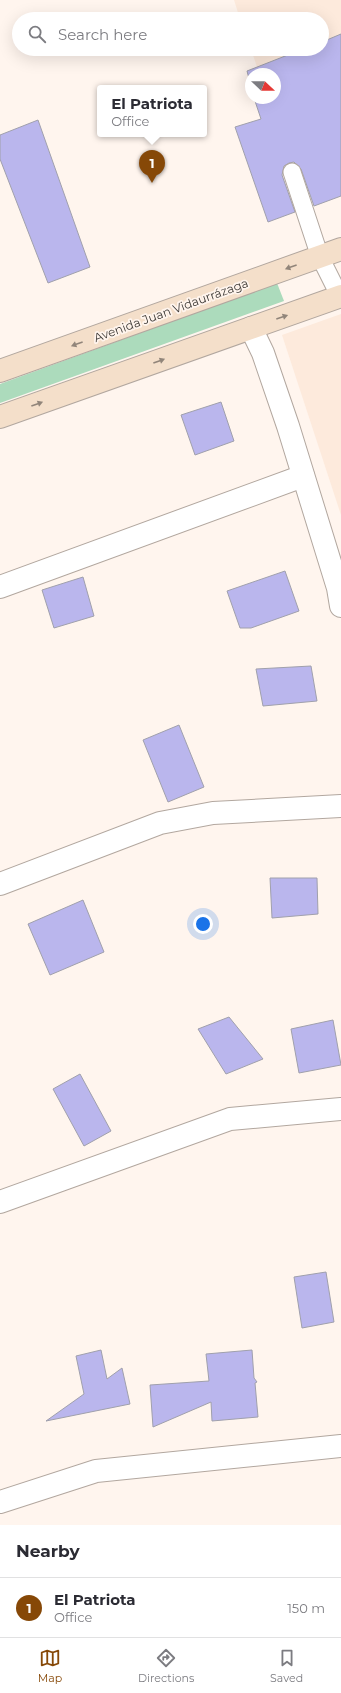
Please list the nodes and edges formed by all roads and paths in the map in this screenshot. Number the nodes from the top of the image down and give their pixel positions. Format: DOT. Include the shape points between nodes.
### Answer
graph roads {
  1 [pos="292,172"];
  2 [pos="341,249"];
  3 [pos="320,257"];
  4 [pos="340,297"];
  5 [pos="251,328"];
  6 [pos="0,371"];
  7 [pos="0,417"];
  8 [pos="303,476"];
  9 [pos="0,587"];
  10 [pos="341,606"];
  11 [pos="341,806"];
  12 [pos="0,884"];
  13 [pos="341,1109"];
  14 [pos="0,1202"];
  15 [pos="341,1446"];
  16 [pos="0,1502"];
  1 -- 3 [label="lane"];
  2 -- 3 [label="main road, Avenida Juan Vidaurrázaga"];
  3 -- 4 [label="lane"];
  3 -- 6 [label="main road, Avenida Juan Vidaurrázaga, one-way"];
  5 -- 4 [label="main road, one-way"];
  7 -- 5 [label="main road, one-way"];
  5 -- 8 [label="street" via="263,353"];
  8 -- 9 [label="street"];
  8 -- 10 [label="street" via="338,588"];
  11 -- 12 [label="street" via="213,813 160,823"];
  13 -- 14 [label="street" via="230,1119"];
  15 -- 16 [label="street" via="96,1471"];
}
